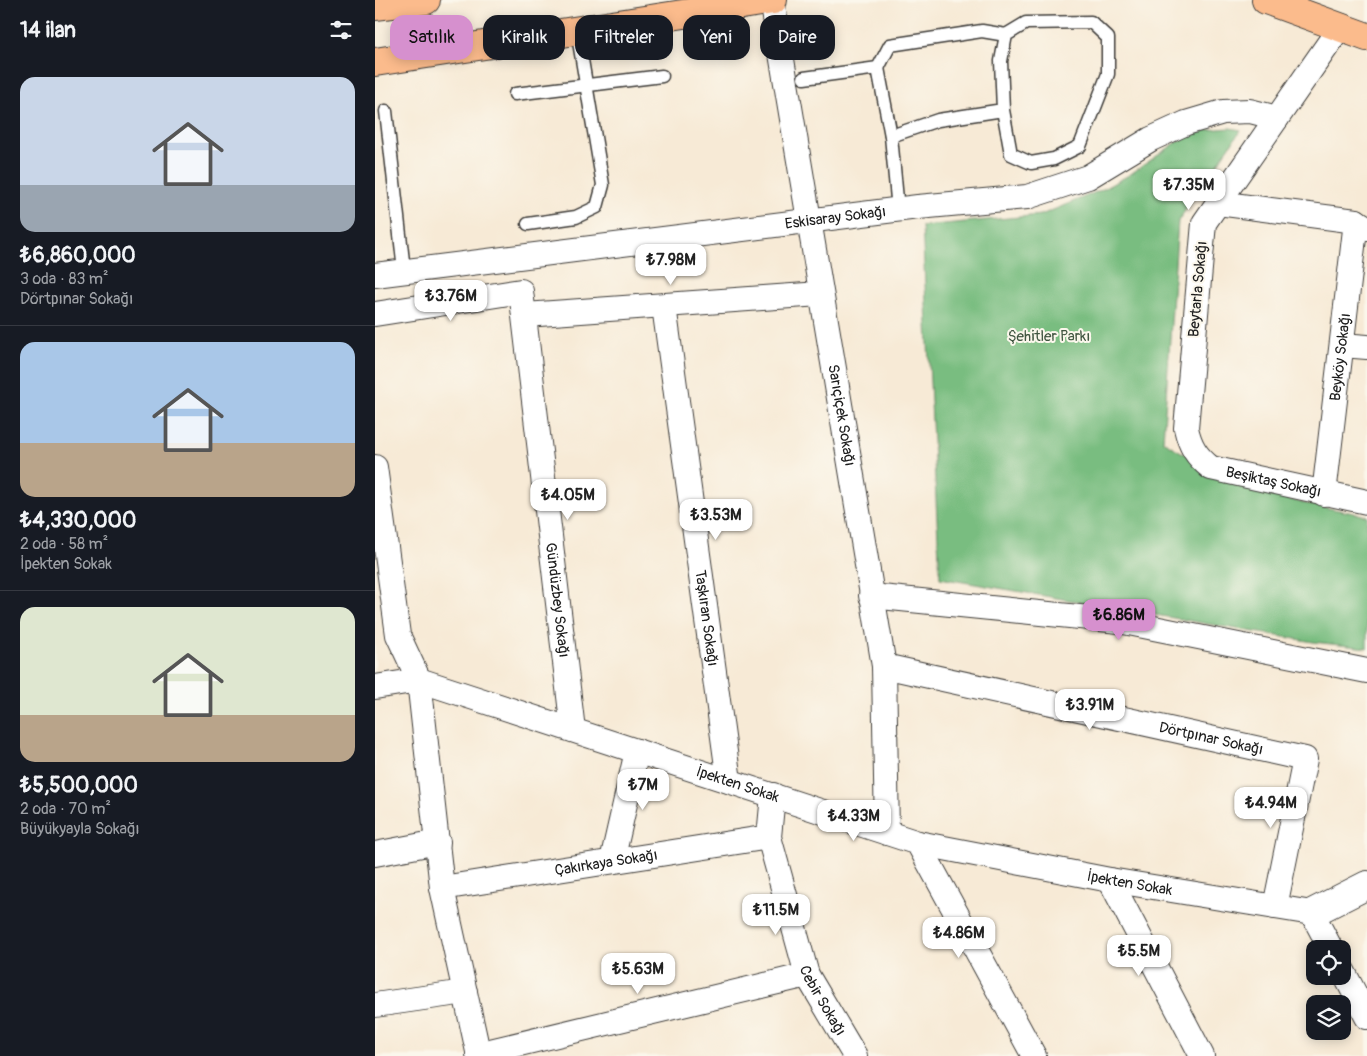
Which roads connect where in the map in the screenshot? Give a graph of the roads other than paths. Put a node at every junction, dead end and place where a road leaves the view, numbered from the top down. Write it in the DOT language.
graph roads {
  1 [pos="426,0"];
  2 [pos="772,0"];
  3 [pos="1266,0"];
  4 [pos="375,6"];
  5 [pos="673,15"];
  6 [pos="1341,26"];
  7 [pos="575,30"];
  8 [pos="1006,36"];
  9 [pos="1367,37"];
  10 [pos="582,60"];
  11 [pos="375,62"];
  12 [pos="878,68"];
  13 [pos="662,76"];
  14 [pos="804,78"];
  15 [pos="587,85"];
  16 [pos="515,94"];
  17 [pos="1003,110"];
  18 [pos="386,111"];
  19 [pos="1277,118"];
  20 [pos="891,136"];
  21 [pos="1218,203"];
  22 [pos="898,210"];
  23 [pos="809,222"];
  24 [pos="528,224"];
  25 [pos="1362,224"];
  26 [pos="404,270"];
  27 [pos="375,274"];
  28 [pos="820,294"];
  29 [pos="664,306"];
  30 [pos="375,314"];
  31 [pos="525,315"];
  32 [pos="1342,345"];
  33 [pos="1367,347"];
  34 [pos="1189,444"];
  35 [pos="375,467"];
  36 [pos="1325,494"];
  37 [pos="1367,502"];
  38 [pos="871,596"];
  39 [pos="884,666"];
  40 [pos="1367,670"];
  41 [pos="419,680"];
  42 [pos="375,687"];
  43 [pos="573,730"];
  44 [pos="637,752"];
  45 [pos="729,781"];
  46 [pos="773,795"];
  47 [pos="887,833"];
  48 [pos="769,836"];
  49 [pos="437,842"];
  50 [pos="918,843"];
  51 [pos="375,854"];
  52 [pos="612,861"];
  53 [pos="1110,880"];
  54 [pos="1367,886"];
  55 [pos="443,888"];
  56 [pos="1275,907"];
  57 [pos="1312,913"];
  58 [pos="1326,940"];
  59 [pos="807,975"];
  60 [pos="1350,985"];
  61 [pos="465,992"];
  62 [pos="375,1005"];
  63 [pos="1367,1017"];
  64 [pos="478,1055"];
  65 [pos="855,1056"];
  66 [pos="1034,1056"];
  67 [pos="1203,1056"];
  1 -- 4 [label="main road"];
  2 -- 5 [label="main road"];
  2 -- 23 [label="street, Sarıçiçek Sokağı"];
  3 -- 6 [label="main road"];
  6 -- 9 [label="main road"];
  6 -- 19 [label="street, Beytarla Sokağı"];
  7 -- 11 [label="main road"];
  8 -- 12 [label="lane"];
  8 -- 17 [label="lane"];
  8 -- 17 [label="lane"];
  10 -- 15 [label="lane"];
  12 -- 14 [label="lane"];
  12 -- 20 [label="lane"];
  13 -- 15 [label="lane"];
  15 -- 16 [label="lane"];
  15 -- 24 [label="lane"];
  17 -- 20 [label="lane"];
  18 -- 26 [label="lane"];
  19 -- 21 [label="street, Beytarla Sokağı"];
  19 -- 22 [label="street, Eskisaray Sokağı"];
  20 -- 22 [label="lane"];
  21 -- 25 [label="street"];
  21 -- 34 [label="street, Beytarla Sokağı"];
  22 -- 23 [label="street, Eskisaray Sokağı"];
  23 -- 26 [label="street, Eskisaray Sokağı"];
  23 -- 28 [label="street, Sarıçiçek Sokağı"];
  25 -- 32 [label="street, Beyköy Sokağı"];
  26 -- 27 [label="street, Eskisaray Sokağı"];
  28 -- 29 [label="street"];
  28 -- 38 [label="street, Sarıçiçek Sokağı"];
  29 -- 31 [label="street"];
  29 -- 45 [label="street, Taşkıran Sokağı"];
  30 -- 31 [label="street, Gündüzbey Sokağı"];
  31 -- 43 [label="street, Gündüzbey Sokağı"];
  32 -- 33 [label="street"];
  32 -- 36 [label="street, Beyköy Sokağı"];
  34 -- 36 [label="street, Beşiktaş Sokağı"];
  35 -- 41 [label="street"];
  36 -- 37 [label="street, Beşiktaş Sokağı"];
  38 -- 39 [label="street, Sarıçiçek Sokağı"];
  38 -- 40 [label="street"];
  39 -- 47 [label="street, Sarıçiçek Sokağı"];
  39 -- 56 [label="street, Dörtpınar Sokağı"];
  41 -- 42 [label="street, İpekten Sokak"];
  41 -- 43 [label="street, İpekten Sokak"];
  41 -- 49 [label="street"];
  43 -- 44 [label="street, İpekten Sokak"];
  44 -- 45 [label="street, İpekten Sokak"];
  44 -- 52 [label="street"];
  45 -- 46 [label="street, İpekten Sokak"];
  46 -- 47 [label="street, İpekten Sokak"];
  46 -- 48 [label="street, Cebir Sokağı"];
  47 -- 50 [label="street, İpekten Sokak"];
  48 -- 52 [label="street, Çakırkaya Sokağı"];
  48 -- 59 [label="street, Cebir Sokağı"];
  49 -- 51 [label="street"];
  49 -- 55 [label="street"];
  50 -- 53 [label="street, İpekten Sokak"];
  50 -- 66 [label="street"];
  52 -- 55 [label="street, Çakırkaya Sokağı"];
  53 -- 56 [label="street, İpekten Sokak"];
  53 -- 67 [label="street"];
  54 -- 57 [label="street"];
  55 -- 61 [label="street"];
  56 -- 57 [label="street, İpekten Sokak"];
  57 -- 58 [label="street"];
  59 -- 64 [label="street"];
  59 -- 65 [label="street, Cebir Sokağı"];
  60 -- 63 [label="street"];
  61 -- 62 [label="street"];
  61 -- 64 [label="street"];
}
